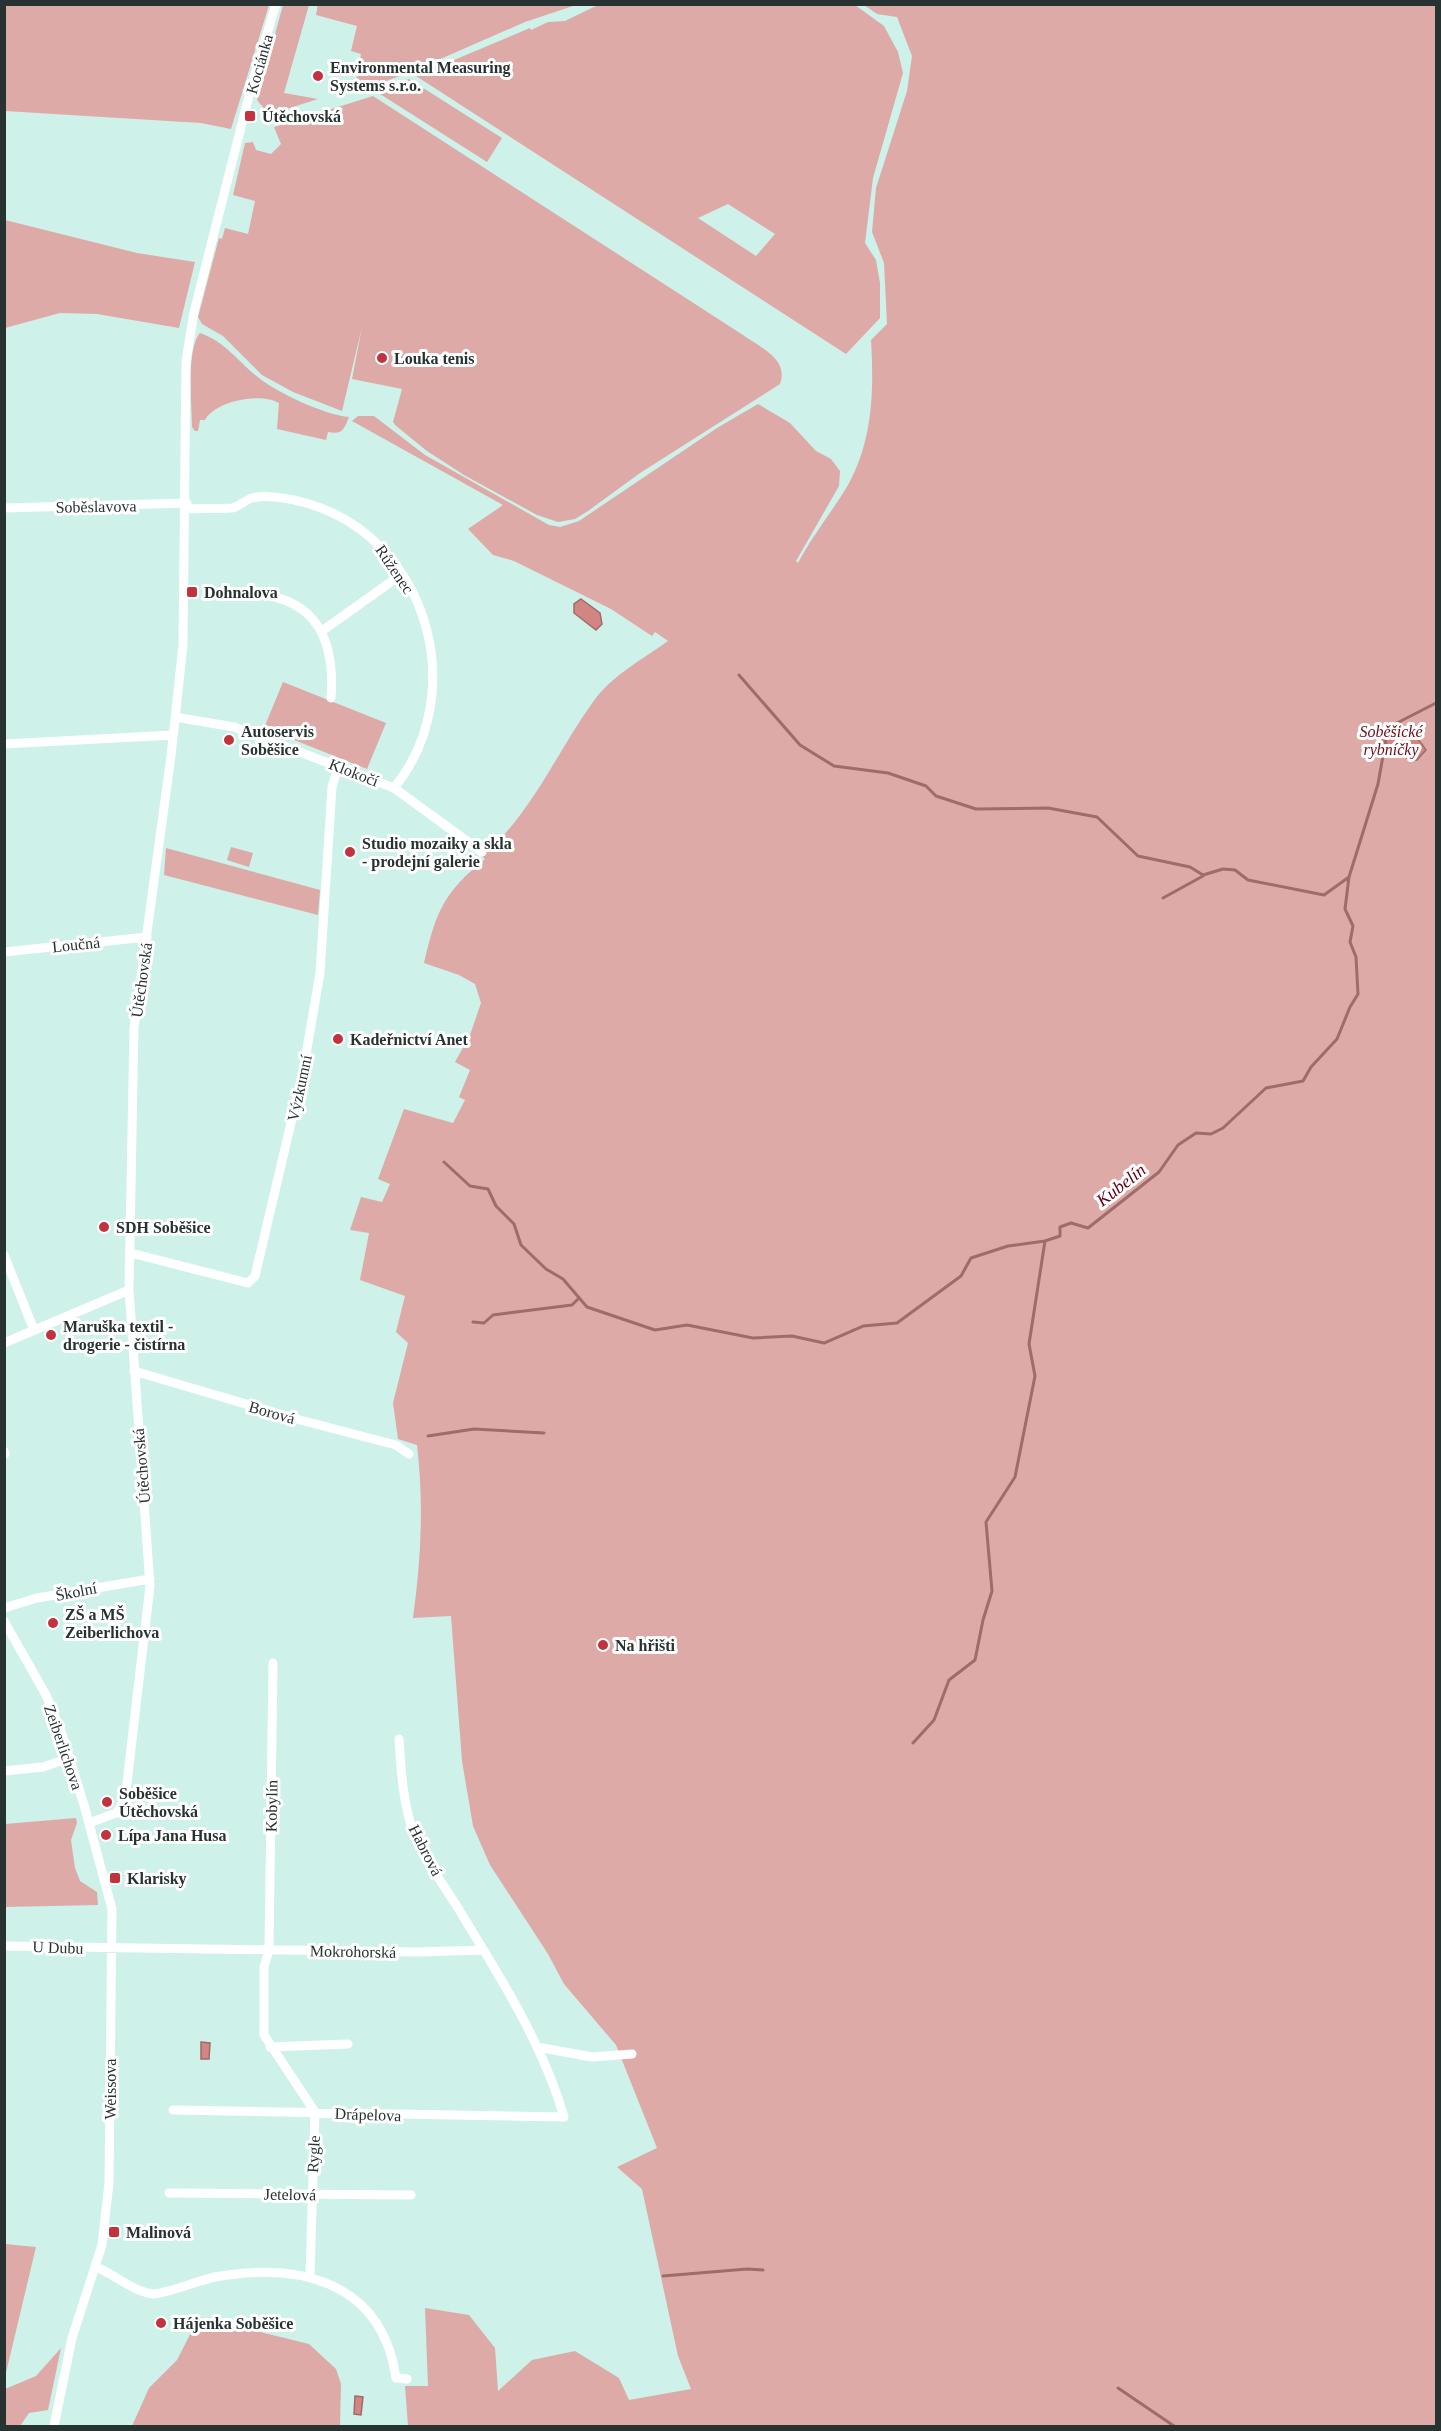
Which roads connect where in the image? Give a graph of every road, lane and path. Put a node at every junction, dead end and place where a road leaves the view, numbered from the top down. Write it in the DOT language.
graph roads {
  1 [pos="276,4"];
  2 [pos="242,123"];
  3 [pos="186,506"];
  4 [pos="4,508"];
  5 [pos="402,574"];
  6 [pos="257,594"];
  7 [pos="322,631"];
  8 [pos="331,698"];
  9 [pos="175,717"];
  10 [pos="173,735"];
  11 [pos="4,744"];
  12 [pos="338,767"];
  13 [pos="394,788"];
  14 [pos="482,852"];
  15 [pos="147,937"];
  16 [pos="4,952"];
  17 [pos="131,1253"];
  18 [pos="4,1255"];
  19 [pos="129,1290"];
  20 [pos="34,1330"];
  21 [pos="4,1343"];
  22 [pos="134,1371"];
  23 [pos="409,1454"];
  24 [pos="150,1579"];
  25 [pos="4,1608"];
  26 [pos="4,1621"];
  27 [pos="273,1663"];
  28 [pos="399,1739"];
  29 [pos="70,1758"];
  30 [pos="4,1771"];
  31 [pos="89,1823"];
  32 [pos="105,1881"];
  33 [pos="4,1946"];
  34 [pos="111,1948"];
  35 [pos="269,1950"];
  36 [pos="483,1950"];
  37 [pos="348,2044"];
  38 [pos="270,2047"];
  39 [pos="537,2047"];
  40 [pos="632,2054"];
  41 [pos="173,2110"];
  42 [pos="315,2112"];
  43 [pos="169,2193"];
  44 [pos="311,2194"];
  45 [pos="411,2195"];
  46 [pos="96,2266"];
  47 [pos="310,2276"];
  48 [pos="396,2378"];
  49 [pos="407,2379"];
  50 [pos="395,2390"];
  51 [pos="54,2427"];
  1 -- 2 [label="street, Kociánka"];
  2 -- 3 [label="street, Útěchovská"];
  3 -- 4 [label="street, Soběslavova"];
  3 -- 5 [label="street, Růženec"];
  3 -- 9 [label="street, Útěchovská"];
  5 -- 7 [label="street"];
  5 -- 13 [label="street, Růženec"];
  6 -- 7 [label="street"];
  7 -- 8 [label="street"];
  9 -- 10 [label="street, Útěchovská"];
  9 -- 12 [label="street, Klokočí"];
  10 -- 11 [label="street"];
  10 -- 15 [label="street, Útěchovská"];
  12 -- 13 [label="street, Klokočí"];
  12 -- 17 [label="street, Výzkumní"];
  13 -- 14 [label="street, Klokočí"];
  15 -- 16 [label="street, Loučná"];
  15 -- 17 [label="street, Útěchovská"];
  17 -- 19 [label="street, Útěchovská"];
  18 -- 20 [label="street"];
  19 -- 20 [label="street"];
  19 -- 22 [label="street, Útěchovská"];
  20 -- 21 [label="street"];
  22 -- 23 [label="street, Borová"];
  22 -- 24 [label="street, Útěchovská"];
  24 -- 25 [label="street, Školní"];
  24 -- 31 [label="street, Útěchovská"];
  26 -- 29 [label="street, Zeiberlichova"];
  27 -- 35 [label="street, Kobylín"];
  28 -- 36 [label="street, Habrová"];
  29 -- 30 [label="street"];
  29 -- 31 [label="street, Zeiberlichova"];
  31 -- 32 [label="street, Zeiberlichova"];
  32 -- 34 [label="street, Weissova"];
  33 -- 34 [label="street, U Dubu"];
  34 -- 35 [label="street, Mokrohorská"];
  34 -- 46 [label="street, Weissova"];
  35 -- 36 [label="street, Mokrohorská"];
  35 -- 38 [label="street, Rygle"];
  36 -- 39 [label="street"];
  37 -- 38 [label="street"];
  38 -- 42 [label="street, Rygle"];
  39 -- 40 [label="street"];
  39 -- 42 [label="street, Drápelova"];
  41 -- 42 [label="street, Drápelova"];
  42 -- 44 [label="street, Rygle"];
  43 -- 44 [label="street, Jetelová"];
  44 -- 45 [label="street, Jetelová"];
  44 -- 47 [label="street, Rygle"];
  46 -- 47 [label="street"];
  46 -- 51 [label="street, Weissova"];
  47 -- 48 [label="street"];
  48 -- 49 [label="street"];
  48 -- 50 [label="street"];
}
